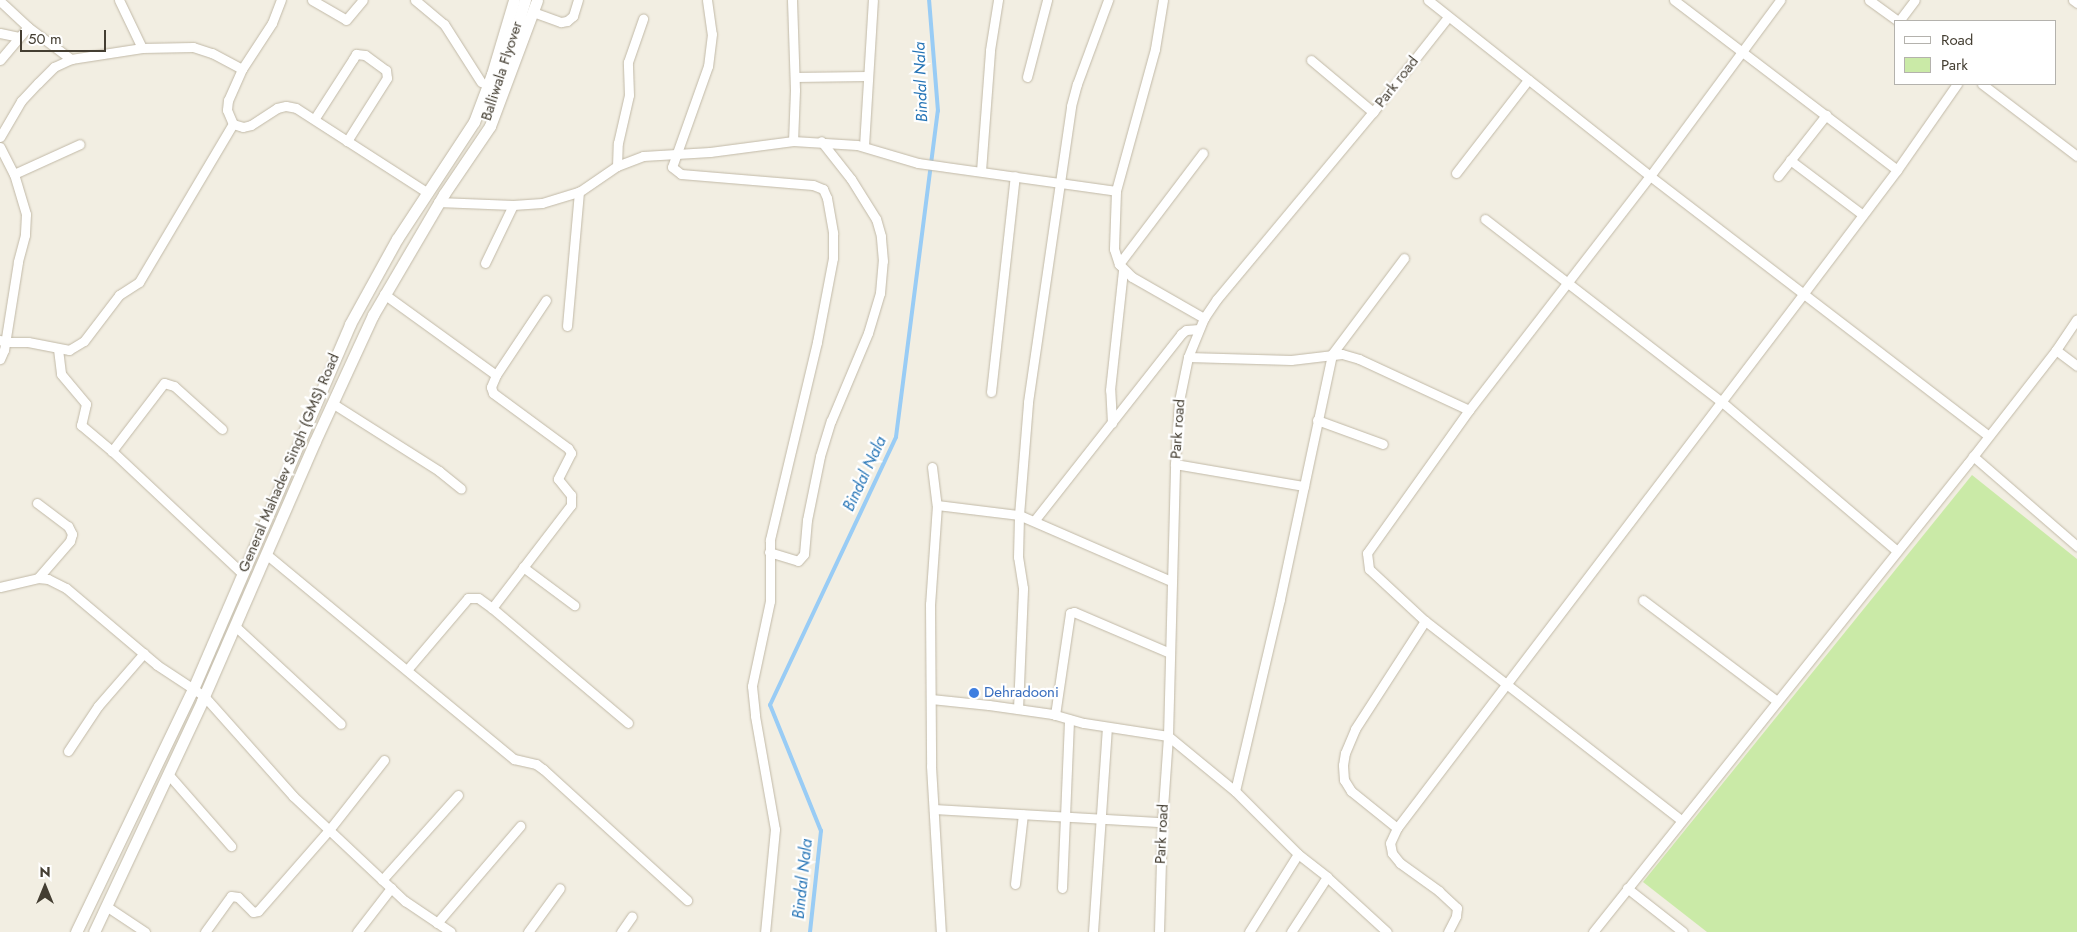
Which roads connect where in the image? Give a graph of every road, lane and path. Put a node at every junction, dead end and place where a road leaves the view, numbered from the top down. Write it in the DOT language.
graph roads {
  1 [pos="119,0"];
  2 [pos="281,0"];
  3 [pos="312,0"];
  4 [pos="363,0"];
  5 [pos="415,0"];
  6 [pos="509,0"];
  7 [pos="514,0"];
  8 [pos="525,0"];
  9 [pos="537,0"];
  10 [pos="578,0"];
  11 [pos="707,0"];
  12 [pos="792,0"];
  13 [pos="873,0"];
  14 [pos="998,0"];
  15 [pos="1048,0"];
  16 [pos="1108,0"];
  17 [pos="1163,0"];
  18 [pos="1428,0"];
  19 [pos="1674,0"];
  20 [pos="1780,0"];
  21 [pos="1869,0"];
  22 [pos="1915,0"];
  23 [pos="2074,0"];
  24 [pos="0,1"];
  25 [pos="2077,2"];
  26 [pos="1441,4"];
  27 [pos="533,12"];
  28 [pos="1448,17"];
  29 [pos="643,19"];
  30 [pos="1897,20"];
  31 [pos="1899,20"];
  32 [pos="28,27"];
  33 [pos="0,33"];
  34 [pos="19,37"];
  35 [pos="142,48"];
  36 [pos="1743,52"];
  37 [pos="0,60"];
  38 [pos="71,60"];
  39 [pos="1311,60"];
  40 [pos="242,69"];
  41 [pos="868,76"];
  42 [pos="795,77"];
  43 [pos="1027,77"];
  44 [pos="1528,80"];
  45 [pos="481,82"];
  46 [pos="1957,85"];
  47 [pos="1983,85"];
  48 [pos="1373,112"];
  49 [pos="1826,115"];
  50 [pos="315,118"];
  51 [pos="233,124"];
  52 [pos="479,124"];
  53 [pos="466,135"];
  54 [pos="0,137"];
  55 [pos="347,141"];
  56 [pos="478,141"];
  57 [pos="792,141"];
  58 [pos="821,141"];
  59 [pos="80,144"];
  60 [pos="864,146"];
  61 [pos="0,147"];
  62 [pos="1203,153"];
  63 [pos="676,155"];
  64 [pos="2077,156"];
  65 [pos="1790,160"];
  66 [pos="617,166"];
  67 [pos="1897,170"];
  68 [pos="981,171"];
  69 [pos="1456,173"];
  70 [pos="14,174"];
  71 [pos="1014,176"];
  72 [pos="1650,176"];
  73 [pos="1778,176"];
  74 [pos="1059,181"];
  75 [pos="1116,191"];
  76 [pos="578,192"];
  77 [pos="428,193"];
  78 [pos="438,202"];
  79 [pos="513,205"];
  80 [pos="1863,215"];
  81 [pos="1486,219"];
  82 [pos="1404,258"];
  83 [pos="485,263"];
  84 [pos="1121,267"];
  85 [pos="1568,282"];
  86 [pos="1804,293"];
  87 [pos="384,294"];
  88 [pos="546,300"];
  89 [pos="1204,318"];
  90 [pos="2077,319"];
  91 [pos="567,326"];
  92 [pos="1199,329"];
  93 [pos="2,341"];
  94 [pos="58,349"];
  95 [pos="2056,350"];
  96 [pos="1332,354"];
  97 [pos="1188,357"];
  98 [pos="0,359"];
  99 [pos="2077,366"];
  100 [pos="496,375"];
  101 [pos="991,392"];
  102 [pos="1722,402"];
  103 [pos="332,403"];
  104 [pos="1469,410"];
  105 [pos="1317,420"];
  106 [pos="1112,423"];
  107 [pos="222,429"];
  108 [pos="1988,434"];
  109 [pos="1383,444"];
  110 [pos="112,451"];
  111 [pos="1972,456"];
  112 [pos="1175,464"];
  113 [pos="932,467"];
  114 [pos="1304,486"];
  115 [pos="461,489"];
  116 [pos="37,503"];
  117 [pos="937,505"];
  118 [pos="1019,515"];
  119 [pos="1034,522"];
  120 [pos="2077,546"];
  121 [pos="1897,551"];
  122 [pos="769,552"];
  123 [pos="266,554"];
  124 [pos="523,567"];
  125 [pos="242,573"];
  126 [pos="38,578"];
  127 [pos="1171,581"];
  128 [pos="0,587"];
  129 [pos="1643,600"];
  130 [pos="574,605"];
  131 [pos="492,608"];
  132 [pos="1425,621"];
  133 [pos="235,626"];
  134 [pos="144,653"];
  135 [pos="1170,653"];
  136 [pos="407,670"];
  137 [pos="1507,685"];
  138 [pos="193,688"];
  139 [pos="204,696"];
  140 [pos="931,699"];
  141 [pos="1777,700"];
  142 [pos="1018,709"];
  143 [pos="1055,716"];
  144 [pos="1069,719"];
  145 [pos="341,724"];
  146 [pos="628,724"];
  147 [pos="1107,726"];
  148 [pos="1168,736"];
  149 [pos="68,751"];
  150 [pos="384,760"];
  151 [pos="168,774"];
  152 [pos="1235,791"];
  153 [pos="458,795"];
  154 [pos="934,809"];
  155 [pos="1023,814"];
  156 [pos="1065,816"];
  157 [pos="1101,819"];
  158 [pos="1681,820"];
  159 [pos="1162,822"];
  160 [pos="520,826"];
  161 [pos="1398,828"];
  162 [pos="328,830"];
  163 [pos="231,846"];
  164 [pos="1298,854"];
  165 [pos="1327,877"];
  166 [pos="382,880"];
  167 [pos="1015,884"];
  168 [pos="391,888"];
  169 [pos="560,888"];
  170 [pos="1062,888"];
  171 [pos="1627,888"];
  172 [pos="687,900"];
  173 [pos="106,906"];
  174 [pos="632,916"];
  175 [pos="438,923"];
  176 [pos="1253,930"];
  177 [pos="76,932"];
  178 [pos="94,932"];
  179 [pos="146,932"];
  180 [pos="205,932"];
  181 [pos="357,932"];
  182 [pos="451,932"];
  183 [pos="528,932"];
  184 [pos="621,932"];
  185 [pos="765,932"];
  186 [pos="941,932"];
  187 [pos="1093,932"];
  188 [pos="1159,932"];
  189 [pos="1290,932"];
  190 [pos="1387,932"];
  191 [pos="1448,932"];
  192 [pos="1593,932"];
  193 [pos="1683,932"];
  1 -- 35 [label="street"];
  2 -- 40 [label="street"];
  3 -- 4 [label="street"];
  5 -- 45 [label="street"];
  6 -- 45 [label="street, General Mahadev Singh (GMS) Road"];
  7 -- 52 [label="street, Balliwala Flyover"];
  8 -- 52 [label="street, Balliwala Flyover"];
  9 -- 27 [label="street"];
  10 -- 27 [label="street"];
  11 -- 63 [label="street"];
  12 -- 42 [label="street"];
  13 -- 41 [label="street"];
  14 -- 68 [label="street"];
  15 -- 43 [label="street"];
  16 -- 74 [label="street"];
  17 -- 75 [label="street"];
  18 -- 26 [label="street"];
  19 -- 36 [label="street"];
  20 -- 36 [label="street"];
  21 -- 30 [label="street"];
  22 -- 31 [label="street"];
  23 -- 25 [label="street"];
  24 -- 32 [label="street"];
  26 -- 28 [label="street"];
  27 -- 56 [label="street"];
  28 -- 44 [label="street"];
  28 -- 48 [label="street, Park road"];
  29 -- 66 [label="street"];
  32 -- 34 [label="street"];
  32 -- 38 [label="street"];
  33 -- 34 [label="street"];
  34 -- 37 [label="street"];
  35 -- 38 [label="street"];
  35 -- 40 [label="street"];
  36 -- 49 [label="street"];
  36 -- 72 [label="street"];
  38 -- 54 [label="street"];
  39 -- 48 [label="street"];
  40 -- 51 [label="street"];
  41 -- 42 [label="street"];
  41 -- 60 [label="street"];
  42 -- 57 [label="street"];
  44 -- 69 [label="street"];
  44 -- 72 [label="street"];
  45 -- 53 [label="street, General Mahadev Singh (GMS) Road"];
  46 -- 67 [label="street"];
  47 -- 64 [label="street"];
  48 -- 89 [label="street, Park road"];
  49 -- 65 [label="street"];
  49 -- 67 [label="street"];
  50 -- 51 [label="street"];
  50 -- 55 [label="street"];
  50 -- 55 [label="street"];
  51 -- 94 [label="street"];
  52 -- 53 [label="street, Balliwala Flyover"];
  52 -- 56 [label="street, Balliwala Flyover"];
  53 -- 77 [label="street, General Mahadev Singh (GMS) Road"];
  55 -- 77 [label="street"];
  56 -- 78 [label="street"];
  57 -- 58 [label="street"];
  57 -- 63 [label="street"];
  58 -- 60 [label="street"];
  58 -- 122 [label="street"];
  59 -- 70 [label="street"];
  60 -- 68 [label="street"];
  61 -- 70 [label="street"];
  62 -- 84 [label="street"];
  63 -- 66 [label="street"];
  63 -- 122 [label="street"];
  65 -- 73 [label="street"];
  65 -- 80 [label="street"];
  66 -- 76 [label="street"];
  67 -- 80 [label="street"];
  68 -- 71 [label="street"];
  70 -- 93 [label="street"];
  71 -- 74 [label="street"];
  71 -- 101 [label="street"];
  72 -- 85 [label="street"];
  72 -- 86 [label="street"];
  74 -- 75 [label="street"];
  74 -- 118 [label="street"];
  75 -- 84 [label="street"];
  76 -- 79 [label="street"];
  76 -- 91 [label="street"];
  77 -- 125 [label="street, General Mahadev Singh (GMS) Road"];
  78 -- 79 [label="street"];
  78 -- 87 [label="street"];
  79 -- 83 [label="street"];
  80 -- 86 [label="street"];
  81 -- 85 [label="street"];
  82 -- 96 [label="street"];
  84 -- 89 [label="street"];
  84 -- 106 [label="street"];
  85 -- 102 [label="street"];
  85 -- 104 [label="street"];
  86 -- 102 [label="street"];
  86 -- 108 [label="street"];
  87 -- 100 [label="street"];
  87 -- 103 [label="street"];
  88 -- 100 [label="street"];
  89 -- 92 [label="street, Park road"];
  90 -- 95 [label="street"];
  92 -- 97 [label="street, Park road"];
  92 -- 106 [label="street"];
  93 -- 94 [label="street"];
  93 -- 98 [label="street"];
  94 -- 110 [label="street"];
  95 -- 99 [label="street"];
  95 -- 108 [label="street"];
  96 -- 97 [label="street"];
  96 -- 104 [label="street"];
  96 -- 105 [label="street"];
  97 -- 112 [label="street, Park road"];
  100 -- 124 [label="street"];
  102 -- 121 [label="street"];
  102 -- 137 [label="street"];
  103 -- 115 [label="street"];
  103 -- 123 [label="street"];
  104 -- 132 [label="street"];
  105 -- 109 [label="street"];
  105 -- 114 [label="street"];
  106 -- 119 [label="street"];
  107 -- 110 [label="street"];
  108 -- 111 [label="street"];
  110 -- 125 [label="street"];
  111 -- 120 [label="street"];
  111 -- 121 [label="street"];
  112 -- 114 [label="street"];
  112 -- 127 [label="street, Park road"];
  113 -- 117 [label="street"];
  114 -- 152 [label="street"];
  116 -- 126 [label="street"];
  117 -- 118 [label="street"];
  117 -- 140 [label="street"];
  118 -- 119 [label="street"];
  118 -- 142 [label="street"];
  119 -- 127 [label="street"];
  121 -- 141 [label="street"];
  122 -- 185 [label="street"];
  123 -- 133 [label="street"];
  123 -- 136 [label="street"];
  124 -- 130 [label="street"];
  124 -- 131 [label="street"];
  125 -- 138 [label="street, General Mahadev Singh (GMS) Road"];
  126 -- 128 [label="street"];
  126 -- 134 [label="street"];
  127 -- 135 [label="street, Park road"];
  129 -- 141 [label="street"];
  131 -- 136 [label="street"];
  131 -- 146 [label="street"];
  132 -- 137 [label="street"];
  132 -- 161 [label="street"];
  133 -- 139 [label="street"];
  133 -- 145 [label="street"];
  134 -- 138 [label="street"];
  134 -- 149 [label="street"];
  135 -- 143 [label="street"];
  135 -- 148 [label="street, Park road"];
  136 -- 172 [label="street"];
  137 -- 158 [label="street"];
  137 -- 161 [label="street"];
  138 -- 139 [label="street"];
  138 -- 177 [label="street, General Mahadev Singh (GMS) Road"];
  139 -- 151 [label="street"];
  139 -- 162 [label="street"];
  140 -- 142 [label="street"];
  140 -- 154 [label="street"];
  141 -- 158 [label="street"];
  142 -- 143 [label="street"];
  143 -- 144 [label="street"];
  144 -- 147 [label="street"];
  144 -- 156 [label="street"];
  147 -- 148 [label="street"];
  147 -- 157 [label="street"];
  148 -- 152 [label="street"];
  148 -- 159 [label="street, Park road"];
  150 -- 162 [label="street"];
  151 -- 163 [label="street"];
  151 -- 173 [label="street"];
  152 -- 164 [label="street"];
  153 -- 166 [label="street"];
  154 -- 155 [label="street"];
  154 -- 186 [label="street"];
  155 -- 156 [label="street"];
  155 -- 167 [label="street"];
  156 -- 157 [label="street"];
  156 -- 170 [label="street"];
  157 -- 159 [label="street"];
  157 -- 187 [label="street"];
  158 -- 171 [label="street"];
  159 -- 188 [label="street, Park road"];
  160 -- 175 [label="street"];
  161 -- 191 [label="street"];
  162 -- 166 [label="street"];
  162 -- 180 [label="street"];
  164 -- 165 [label="street"];
  164 -- 176 [label="street"];
  165 -- 189 [label="street"];
  165 -- 190 [label="street"];
  166 -- 168 [label="street"];
  168 -- 175 [label="street"];
  168 -- 181 [label="street"];
  169 -- 183 [label="street"];
  171 -- 192 [label="street"];
  171 -- 193 [label="street"];
  173 -- 178 [label="street"];
  173 -- 179 [label="street"];
  174 -- 184 [label="street"];
  175 -- 182 [label="street"];
}
